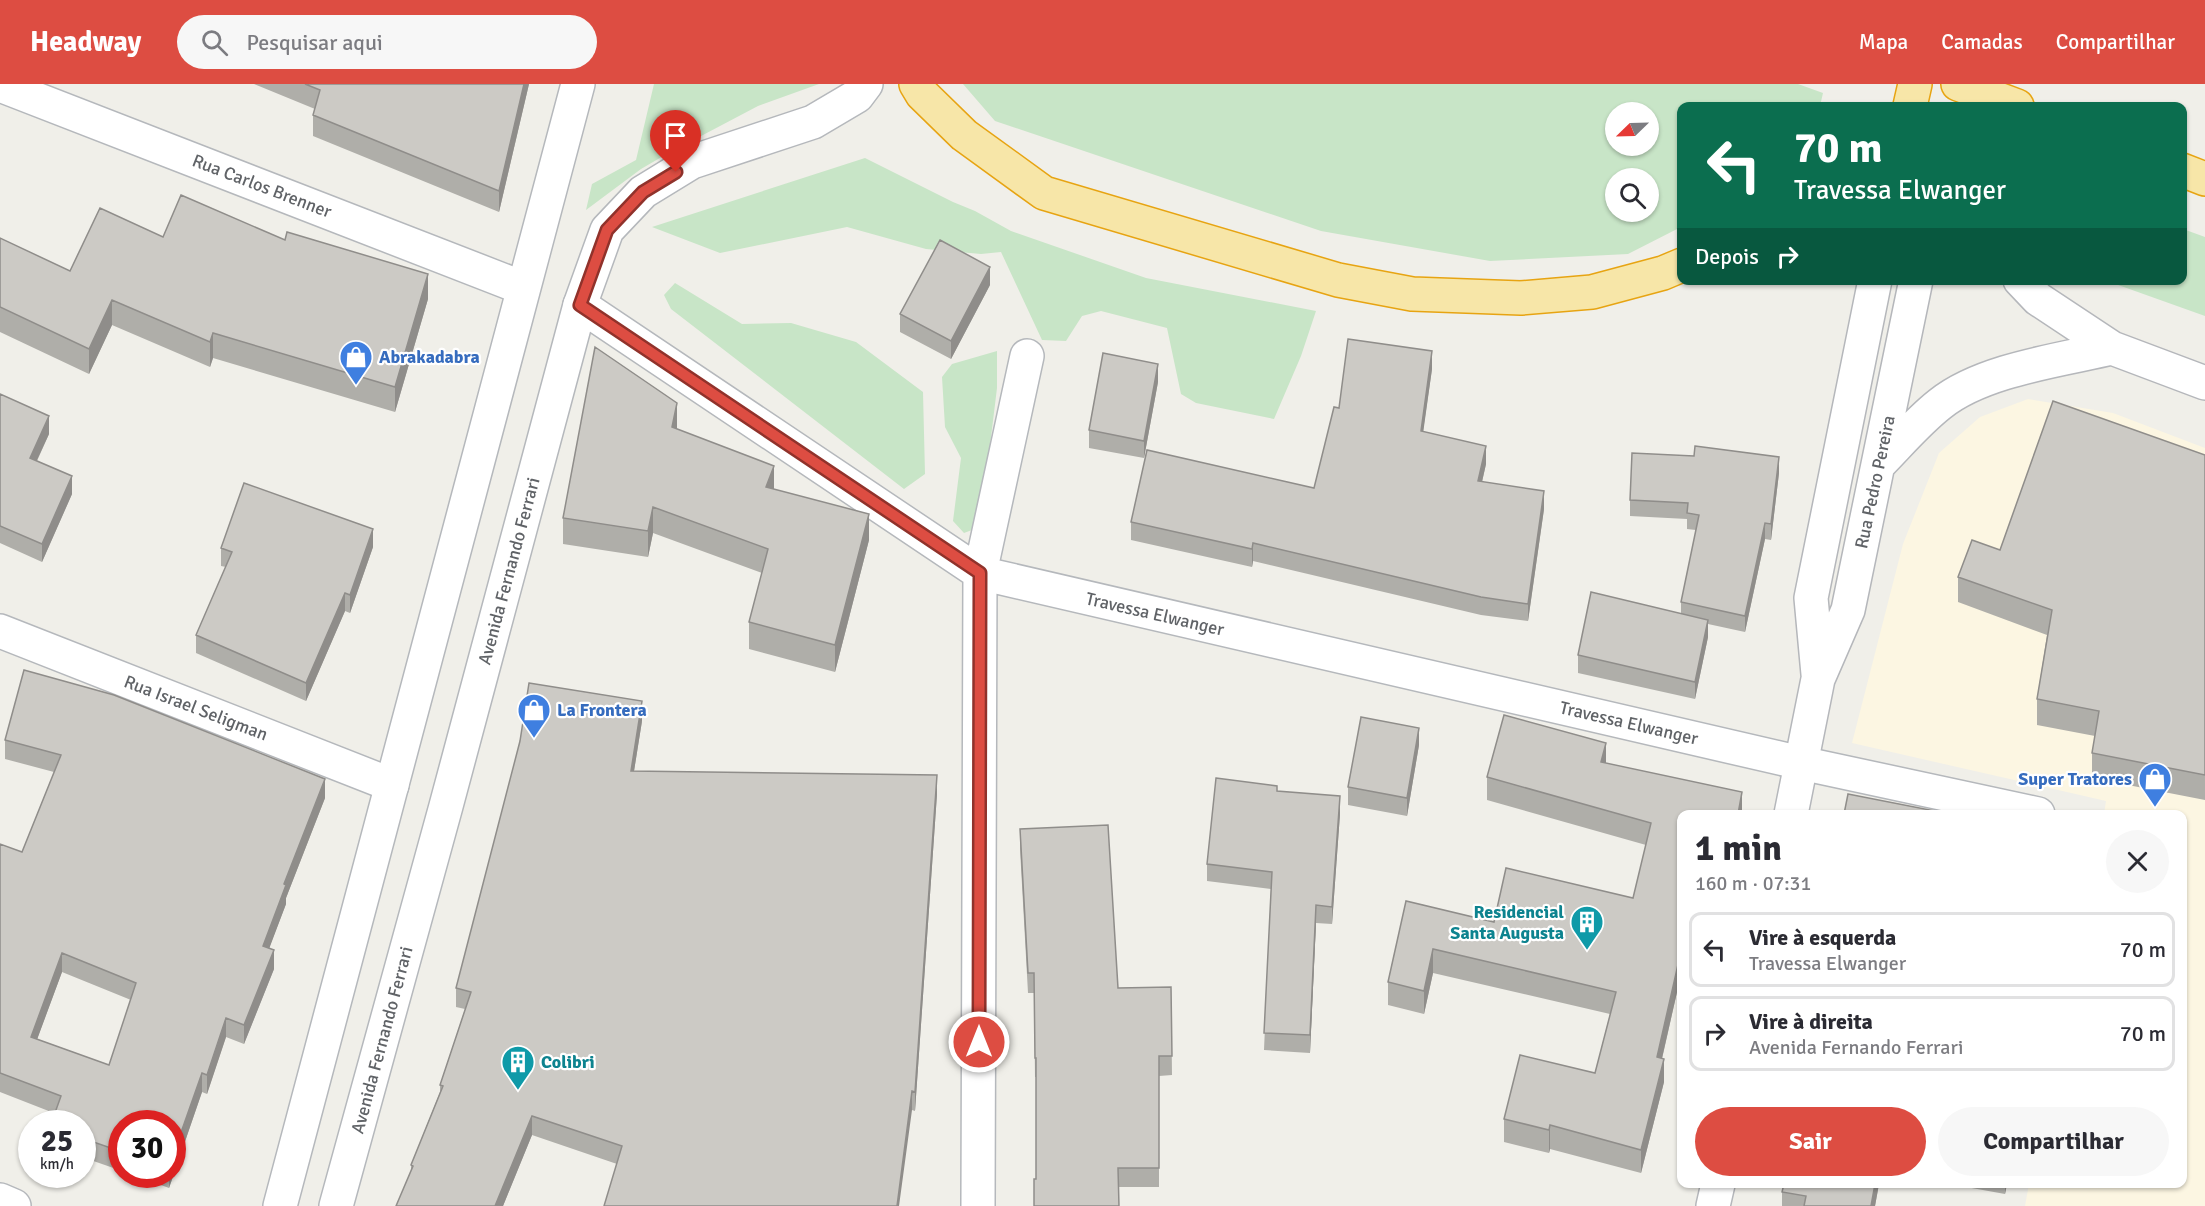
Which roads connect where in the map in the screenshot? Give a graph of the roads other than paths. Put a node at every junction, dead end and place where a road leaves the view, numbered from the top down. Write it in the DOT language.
graph roads {
  1 [pos="578,84"];
  2 [pos="866,84"];
  3 [pos="916,84"];
  4 [pos="1915,84"];
  5 [pos="1958,84"];
  6 [pos="0,85"];
  7 [pos="53,94"];
  8 [pos="1911,102"];
  9 [pos="1954,102"];
  10 [pos="2006,102"];
  11 [pos="2187,172"];
  12 [pos="2205,179"];
  13 [pos="1677,267"];
  14 [pos="1874,285"];
  15 [pos="1915,285"];
  16 [pos="2025,285"];
  17 [pos="524,288"];
  18 [pos="580,305"];
  19 [pos="2112,348"];
  20 [pos="1027,356"];
  21 [pos="2205,383"];
  22 [pos="1878,465"];
  23 [pos="980,573"];
  24 [pos="0,632"];
  25 [pos="1818,679"];
  26 [pos="1801,763"];
  27 [pos="392,785"];
  28 [pos="1792,810"];
  29 [pos="2019,810"];
  30 [pos="1717,1188"];
  31 [pos="0,1200"];
  32 [pos="14,1206"];
  33 [pos="280,1206"];
  34 [pos="336,1206"];
  35 [pos="978,1206"];
  36 [pos="1713,1206"];
  1 -- 17 [label="street"];
  2 -- 18 [label="street, Avenida Fernando Ferrari"];
  3 -- 13 [label="highway"];
  4 -- 8 [label="highway"];
  5 -- 9 [label="highway"];
  5 -- 10 [label="highway"];
  6 -- 7 [label="street, Rua Carlos Brenner"];
  7 -- 17 [label="street, Rua Carlos Brenner"];
  11 -- 12 [label="highway"];
  14 -- 25 [label="street, Rua Pedro Pereira"];
  15 -- 22 [label="street, Rua Pedro Pereira"];
  16 -- 19 [label="street"];
  17 -- 27 [label="street"];
  18 -- 23 [label="street, Travessa Elwanger"];
  18 -- 34 [label="street, Avenida Fernando Ferrari"];
  19 -- 21 [label="street"];
  19 -- 22 [label="street"];
  20 -- 23 [label="street"];
  22 -- 25 [label="street, Rua Pedro Pereira"];
  23 -- 26 [label="street, Travessa Elwanger"];
  23 -- 35 [label="street"];
  24 -- 27 [label="street, Rua Israel Seligman"];
  25 -- 26 [label="street, Rua Pedro Pereira"];
  26 -- 28 [label="street, Rua Pedro Pereira"];
  26 -- 29 [label="street, Travessa Elwanger"];
  27 -- 33 [label="street"];
  30 -- 36 [label="street"];
  31 -- 32 [label="street"];
}
